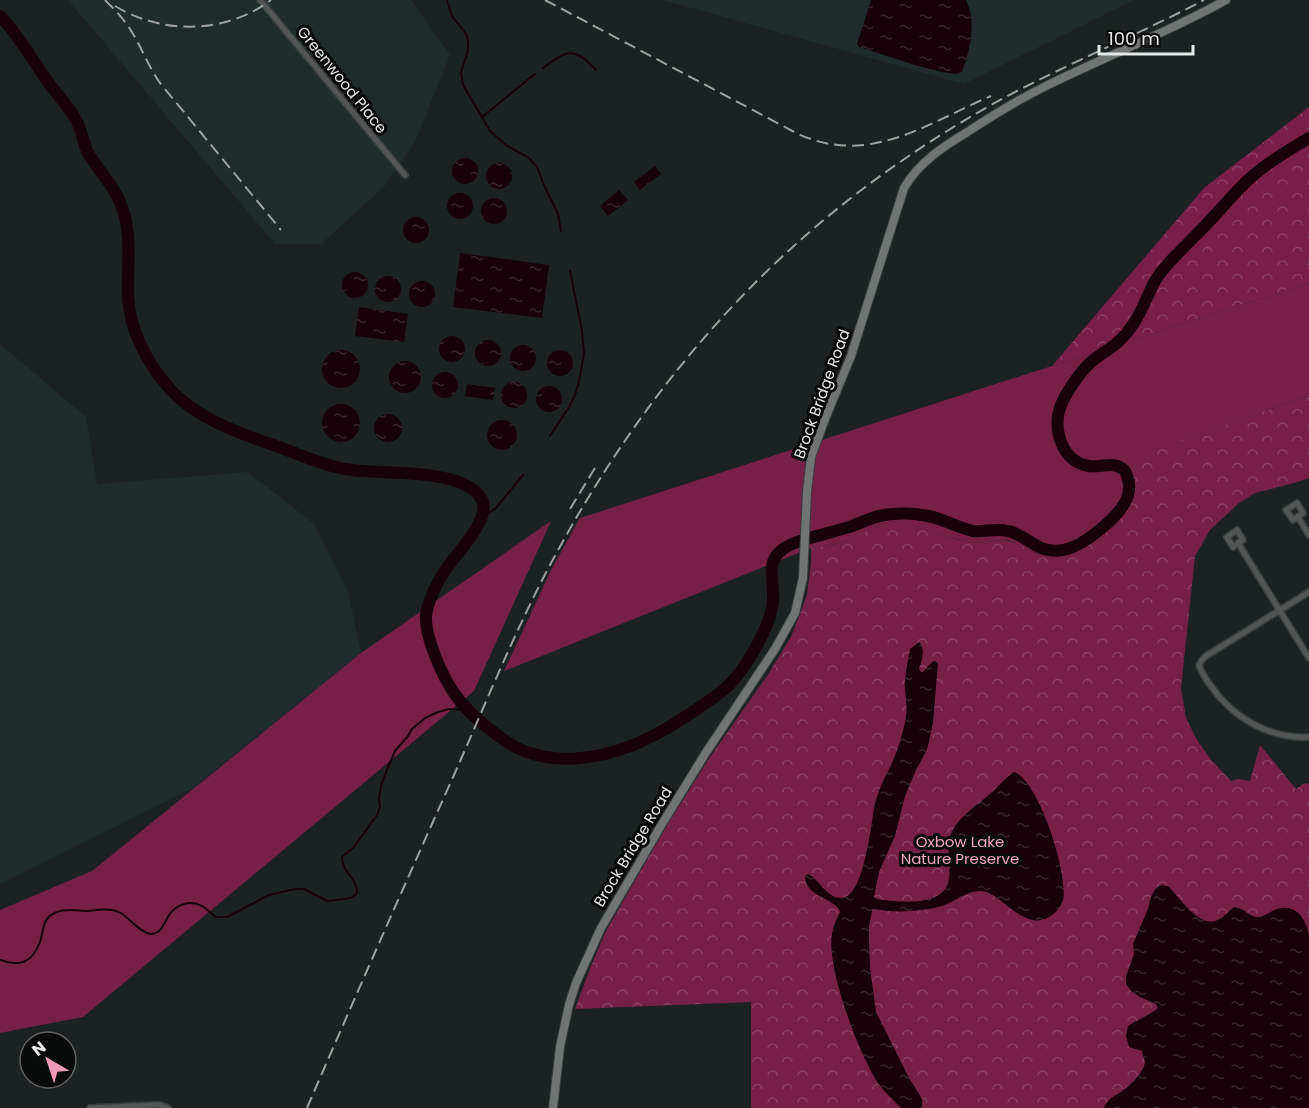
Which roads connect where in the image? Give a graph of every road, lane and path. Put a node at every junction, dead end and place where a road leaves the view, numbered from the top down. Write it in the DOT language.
graph roads {
  1 [pos="260,0"];
  2 [pos="1226,0"];
  3 [pos="405,175"];
  4 [pos="1298,517"];
  5 [pos="1309,535"];
  6 [pos="1238,543"];
  7 [pos="1309,592"];
  8 [pos="1279,611"];
  9 [pos="1309,658"];
  10 [pos="1309,737"];
  11 [pos="90,1108"];
  12 [pos="168,1108"];
  13 [pos="553,1108"];
  1 -- 3 [label="street, Greenwood Place"];
  2 -- 13 [label="street, Brock Bridge Road"];
  4 -- 5 [label="street"];
  6 -- 8 [label="street"];
  7 -- 8 [label="street"];
  8 -- 9 [label="street"];
  8 -- 10 [label="street"];
  11 -- 12 [label="street"];
}
